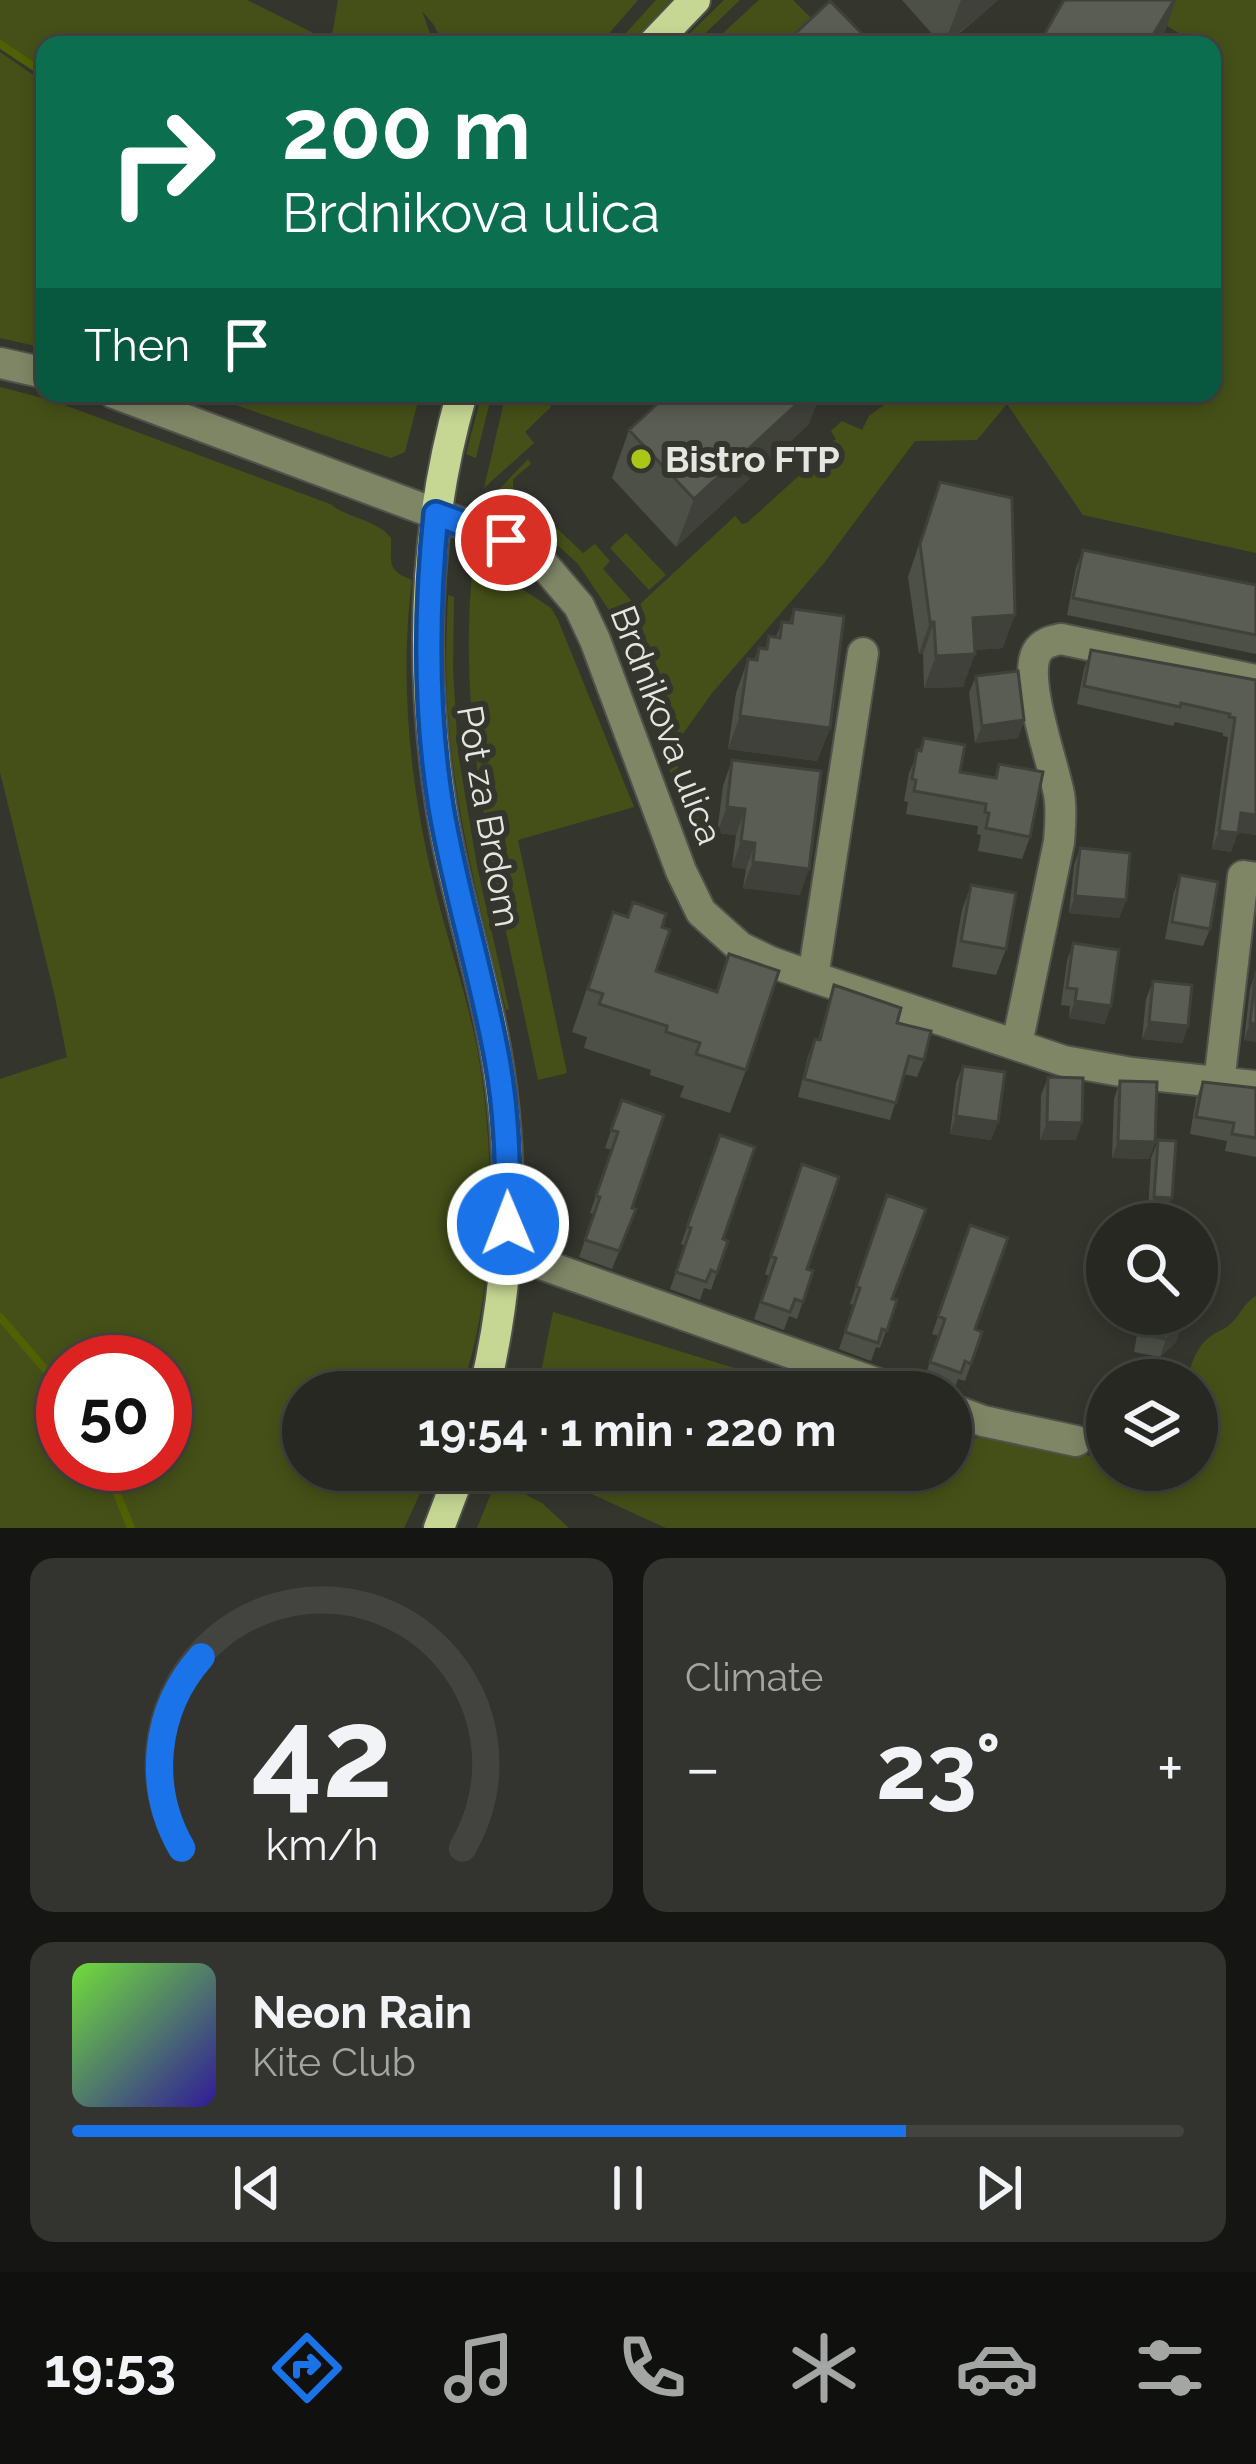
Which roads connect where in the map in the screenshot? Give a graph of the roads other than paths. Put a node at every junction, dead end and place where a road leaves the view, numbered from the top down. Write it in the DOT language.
graph roads {
  1 [pos="695,0"];
  2 [pos="661,36"];
  3 [pos="0,363"];
  4 [pos="36,371"];
  5 [pos="139,402"];
  6 [pos="460,402"];
  7 [pos="436,514"];
  8 [pos="863,653"];
  9 [pos="1256,680"];
  10 [pos="1256,878"];
  11 [pos="813,977"];
  12 [pos="1017,1044"];
  13 [pos="1219,1083"];
  14 [pos="1256,1086"];
  15 [pos="507,1252"];
  16 [pos="489,1371"];
  17 [pos="842,1371"];
  18 [pos="972,1416"];
  19 [pos="1076,1441"];
  20 [pos="453,1491"];
  21 [pos="439,1528"];
  1 -- 2 [label="main road"];
  3 -- 4 [label="street"];
  5 -- 7 [label="street, Brdnikova ulica"];
  6 -- 7 [label="main road, Pot za Brdom"];
  7 -- 11 [label="street, Brdnikova ulica"];
  7 -- 15 [label="main road, Pot za Brdom"];
  8 -- 11 [label="street"];
  9 -- 12 [label="street"];
  10 -- 13 [label="street"];
  11 -- 12 [label="street, Brdnikova ulica"];
  12 -- 13 [label="street, Brdnikova ulica"];
  13 -- 14 [label="street, Brdnikova ulica"];
  15 -- 16 [label="main road, Pot za Brdom"];
  15 -- 17 [label="street"];
  18 -- 19 [label="street"];
  20 -- 21 [label="main road"];
}
